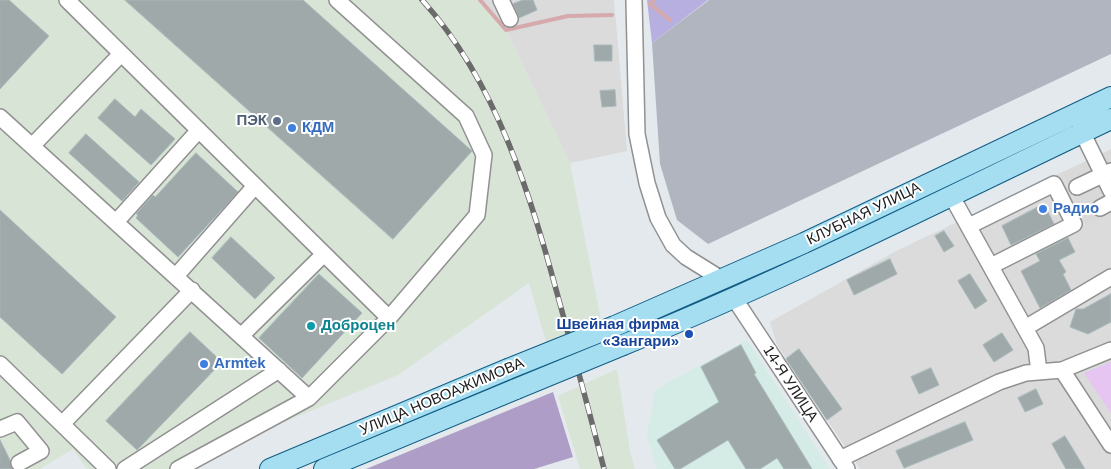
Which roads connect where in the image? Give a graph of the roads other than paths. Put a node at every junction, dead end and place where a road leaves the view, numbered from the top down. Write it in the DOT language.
graph roads {
  1 [pos="67,0"];
  2 [pos="337,0"];
  3 [pos="501,0"];
  4 [pos="634,0"];
  5 [pos="510,18"];
  6 [pos="121,54"];
  7 [pos="1111,96"];
  8 [pos="0,117"];
  9 [pos="1111,119"];
  10 [pos="199,130"];
  11 [pos="1082,132"];
  12 [pos="32,146"];
  13 [pos="1107,173"];
  14 [pos="254,186"];
  15 [pos="1077,187"];
  16 [pos="1111,191"];
  17 [pos="951,195"];
  18 [pos="116,222"];
  19 [pos="969,226"];
  20 [pos="324,254"];
  21 [pos="991,266"];
  22 [pos="176,276"];
  23 [pos="1111,277"];
  24 [pos="723,280"];
  25 [pos="192,290"];
  26 [pos="734,298"];
  27 [pos="389,318"];
  28 [pos="615,326"];
  29 [pos="1025,328"];
  30 [pos="241,336"];
  31 [pos="623,346"];
  32 [pos="1111,350"];
  33 [pos="0,364"];
  34 [pos="279,370"];
  35 [pos="1062,370"];
  36 [pos="1038,372"];
  37 [pos="310,398"];
  38 [pos="62,424"];
  39 [pos="0,429"];
  40 [pos="1111,445"];
  41 [pos="19,463"];
  42 [pos="843,464"];
  43 [pos="108,469"];
  44 [pos="125,469"];
  45 [pos="178,469"];
  46 [pos="270,469"];
  47 [pos="324,469"];
  1 -- 6 [label="street"];
  2 -- 27 [label="street"];
  3 -- 5 [label="street"];
  4 -- 24 [label="street"];
  6 -- 10 [label="street"];
  6 -- 12 [label="street"];
  7 -- 24 [label="main road, КЛУБНАЯ УЛИЦА"];
  8 -- 12 [label="street"];
  9 -- 11 [label="main road, КЛУБНАЯ УЛИЦА"];
  10 -- 14 [label="street"];
  10 -- 18 [label="street"];
  11 -- 13 [label="street"];
  11 -- 17 [label="main road, КЛУБНАЯ УЛИЦА"];
  12 -- 18 [label="street"];
  13 -- 15 [label="street"];
  13 -- 16 [label="street"];
  14 -- 20 [label="street"];
  14 -- 22 [label="street"];
  17 -- 19 [label="street"];
  17 -- 26 [label="main road, КЛУБНАЯ УЛИЦА"];
  18 -- 22 [label="street"];
  19 -- 21 [label="street"];
  19 -- 21 [label="street"];
  20 -- 27 [label="street"];
  20 -- 30 [label="street"];
  21 -- 29 [label="street"];
  22 -- 25 [label="street"];
  23 -- 29 [label="street"];
  24 -- 26 [label="main road"];
  24 -- 28 [label="main road, КЛУБНАЯ УЛИЦА"];
  25 -- 30 [label="street"];
  25 -- 38 [label="street"];
  26 -- 31 [label="main road, КЛУБНАЯ УЛИЦА"];
  26 -- 42 [label="street, 14-Я УЛИЦА"];
  27 -- 37 [label="street"];
  28 -- 46 [label="main road, УЛИЦА НОВОАЖИМОВА, bridge"];
  29 -- 36 [label="street"];
  30 -- 34 [label="street"];
  31 -- 47 [label="main road, УЛИЦА НОВОАЖИМОВА, bridge"];
  32 -- 35 [label="street"];
  33 -- 38 [label="street"];
  34 -- 37 [label="street"];
  34 -- 44 [label="street"];
  35 -- 36 [label="street"];
  35 -- 40 [label="street"];
  36 -- 42 [label="street"];
  37 -- 45 [label="street"];
  38 -- 43 [label="street"];
  39 -- 41 [label="street"];
}
